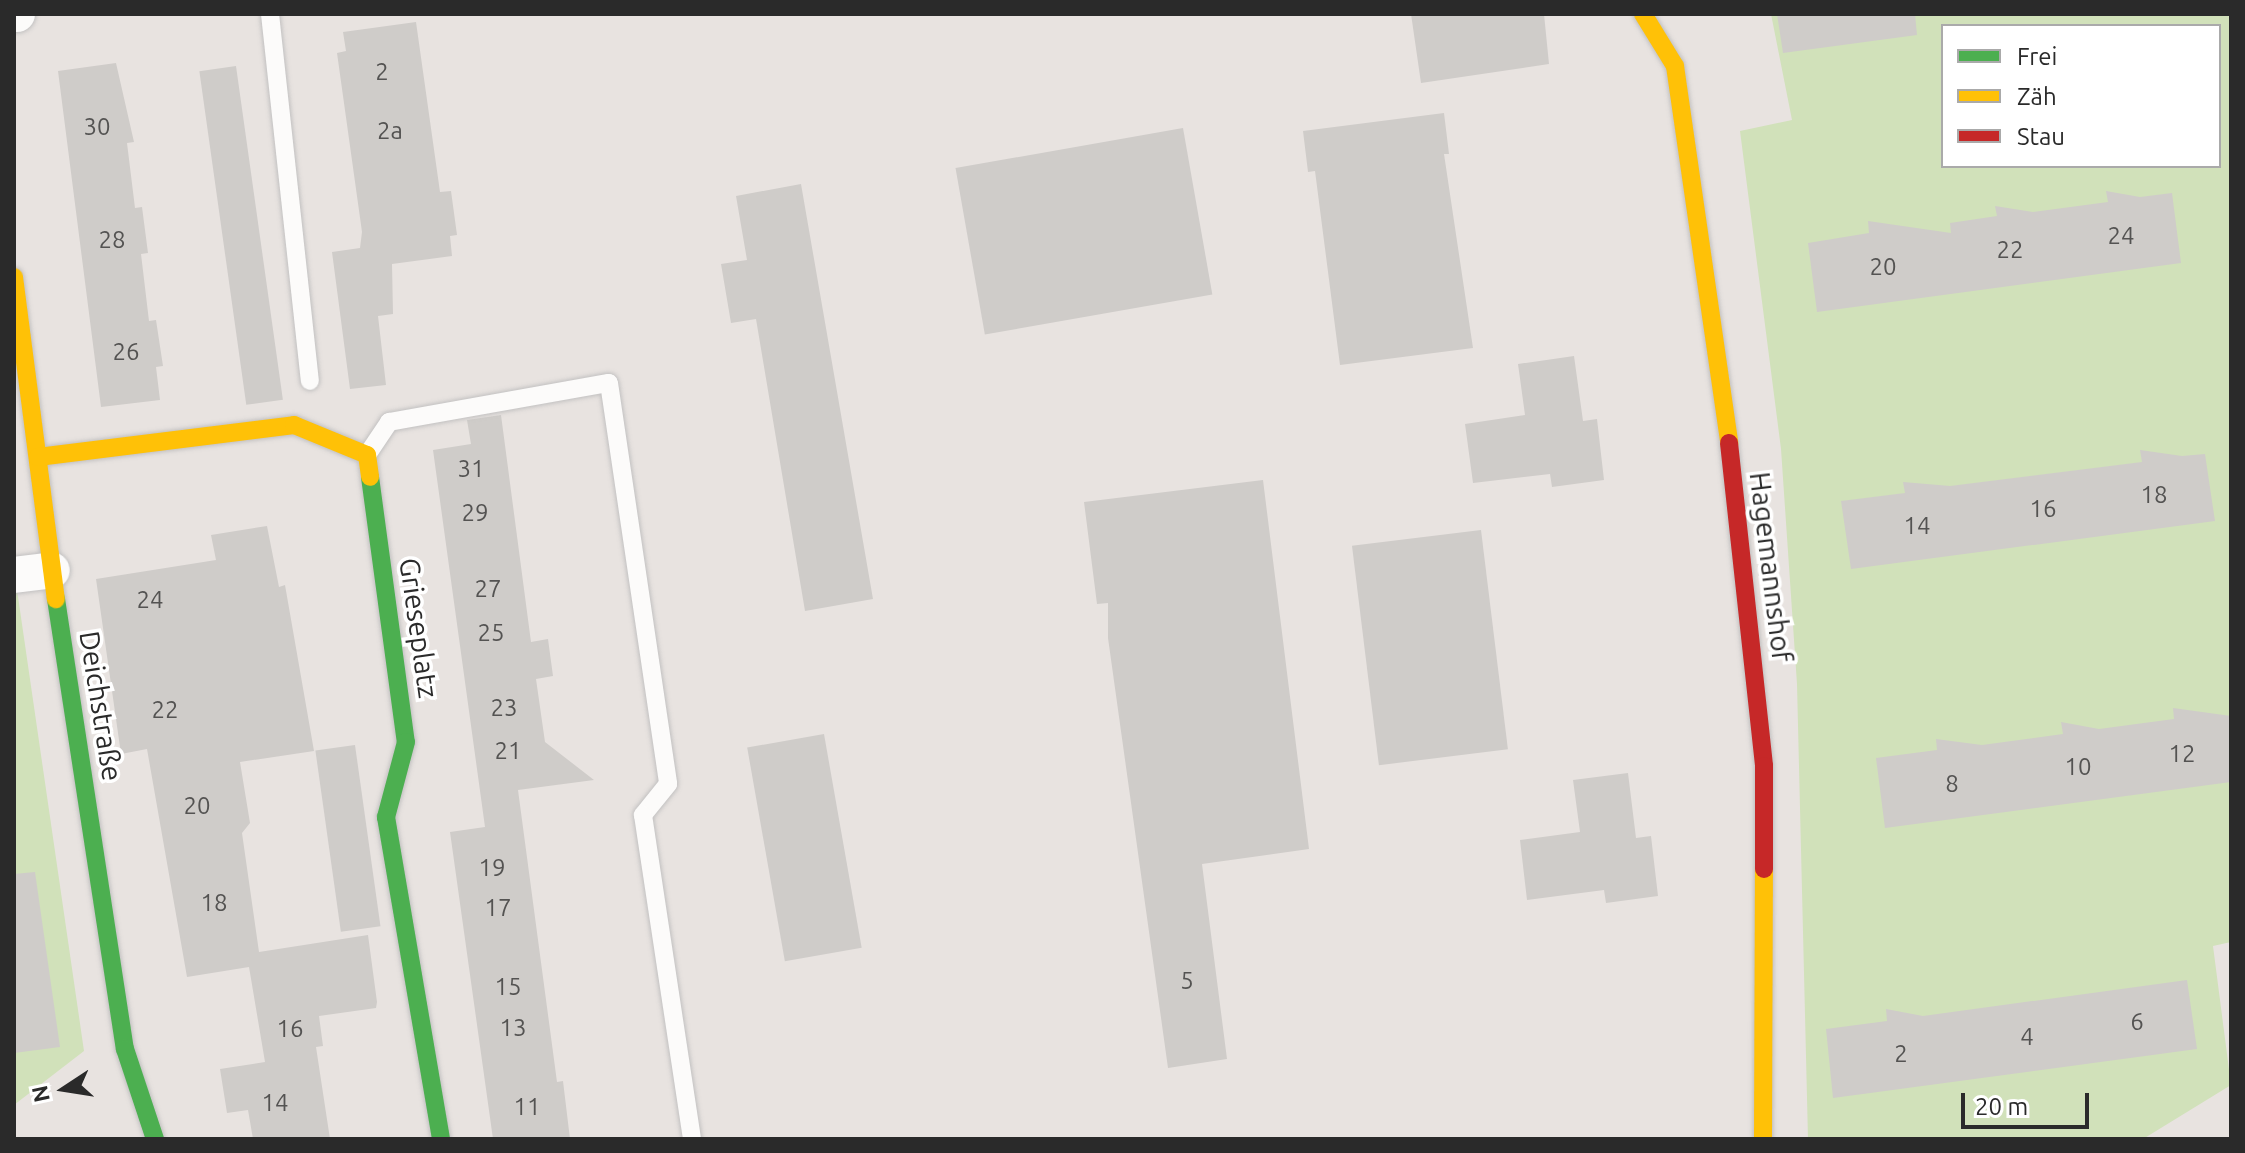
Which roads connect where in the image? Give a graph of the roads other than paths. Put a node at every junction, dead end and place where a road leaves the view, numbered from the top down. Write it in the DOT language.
graph roads {
  1 [pos="270,14"];
  2 [pos="1643,14"];
  3 [pos="14,277"];
  4 [pos="310,381"];
  5 [pos="367,455"];
  6 [pos="38,457"];
  7 [pos="52,570"];
  8 [pos="14,575"];
  9 [pos="155,1139"];
  10 [pos="441,1139"];
  11 [pos="692,1139"];
  12 [pos="1763,1139"];
  1 -- 4 [label="lane"];
  2 -- 12 [label="street, Hagemannshof"];
  3 -- 6 [label="street, Deichstraße"];
  5 -- 6 [label="street"];
  5 -- 10 [label="street, Grieseplatz"];
  5 -- 11 [label="lane"];
  6 -- 7 [label="street, Deichstraße"];
  7 -- 8 [label="street"];
  7 -- 9 [label="street, Deichstraße"];
}
